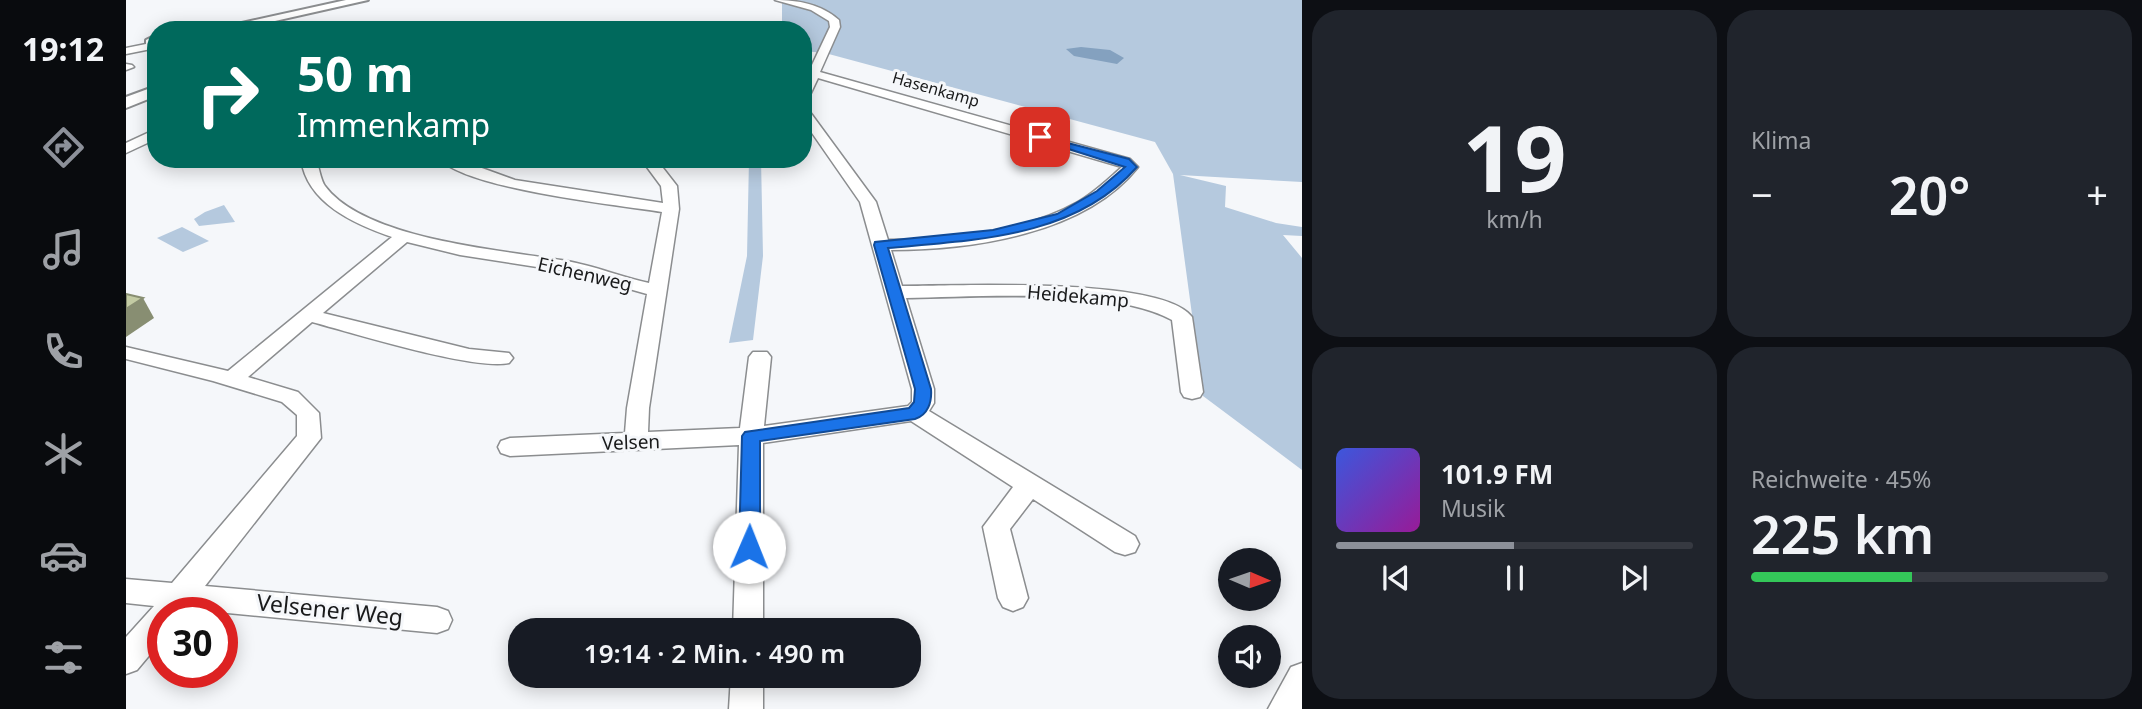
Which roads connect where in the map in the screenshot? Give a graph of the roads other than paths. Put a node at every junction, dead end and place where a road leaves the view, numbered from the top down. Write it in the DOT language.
graph roads {
  1 [pos="362,0"];
  2 [pos="779,0"];
  3 [pos="260,21"];
  4 [pos="147,45"];
  5 [pos="126,50"];
  6 [pos="813,73"];
  7 [pos="812,123"];
  8 [pos="147,138"];
  9 [pos="126,149"];
  10 [pos="310,168"];
  11 [pos="465,168"];
  12 [pos="655,168"];
  13 [pos="671,209"];
  14 [pos="404,236"];
  15 [pos="880,245"];
  16 [pos="657,290"];
  17 [pos="893,292"];
  18 [pos="310,316"];
  19 [pos="126,354"];
  20 [pos="760,357"];
  21 [pos="502,358"];
  22 [pos="232,379"];
  23 [pos="1192,392"];
  24 [pos="915,413"];
  25 [pos="751,436"];
  26 [pos="636,442"];
  27 [pos="510,447"];
  28 [pos="1028,485"];
  29 [pos="1125,544"];
  30 [pos="126,591"];
  31 [pos="179,597"];
  32 [pos="1013,598"];
  33 [pos="147,599"];
  34 [pos="238,611"];
  35 [pos="748,618"];
  36 [pos="437,620"];
  37 [pos="147,635"];
  38 [pos="126,660"];
  39 [pos="1302,678"];
  40 [pos="747,688"];
  41 [pos="746,709"];
  42 [pos="1286,709"];
  1 -- 3 [label="main road"];
  2 -- 6 [label="street"];
  4 -- 5 [label="street"];
  6 -- 15 [label="street, Hasenkamp"];
  7 -- 15 [label="street"];
  8 -- 9 [label="street"];
  10 -- 14 [label="street, Eichenweg"];
  11 -- 13 [label="street"];
  12 -- 13 [label="street"];
  13 -- 16 [label="street"];
  14 -- 16 [label="street, Eichenweg"];
  14 -- 18 [label="street"];
  15 -- 17 [label="street"];
  16 -- 26 [label="street, Eichenweg"];
  17 -- 23 [label="street, Heidekamp"];
  17 -- 24 [label="street"];
  18 -- 21 [label="street"];
  18 -- 22 [label="street"];
  19 -- 22 [label="street"];
  20 -- 25 [label="street"];
  22 -- 31 [label="street"];
  24 -- 25 [label="street, Velsen"];
  24 -- 28 [label="street"];
  25 -- 26 [label="street, Velsen"];
  25 -- 35 [label="street"];
  26 -- 27 [label="street, Velsen"];
  28 -- 29 [label="street"];
  28 -- 32 [label="street"];
  30 -- 33 [label="street, Velsener Weg"];
  34 -- 36 [label="street, Velsener Weg"];
  37 -- 38 [label="street"];
  39 -- 42 [label="street"];
  40 -- 41 [label="street"];
}
